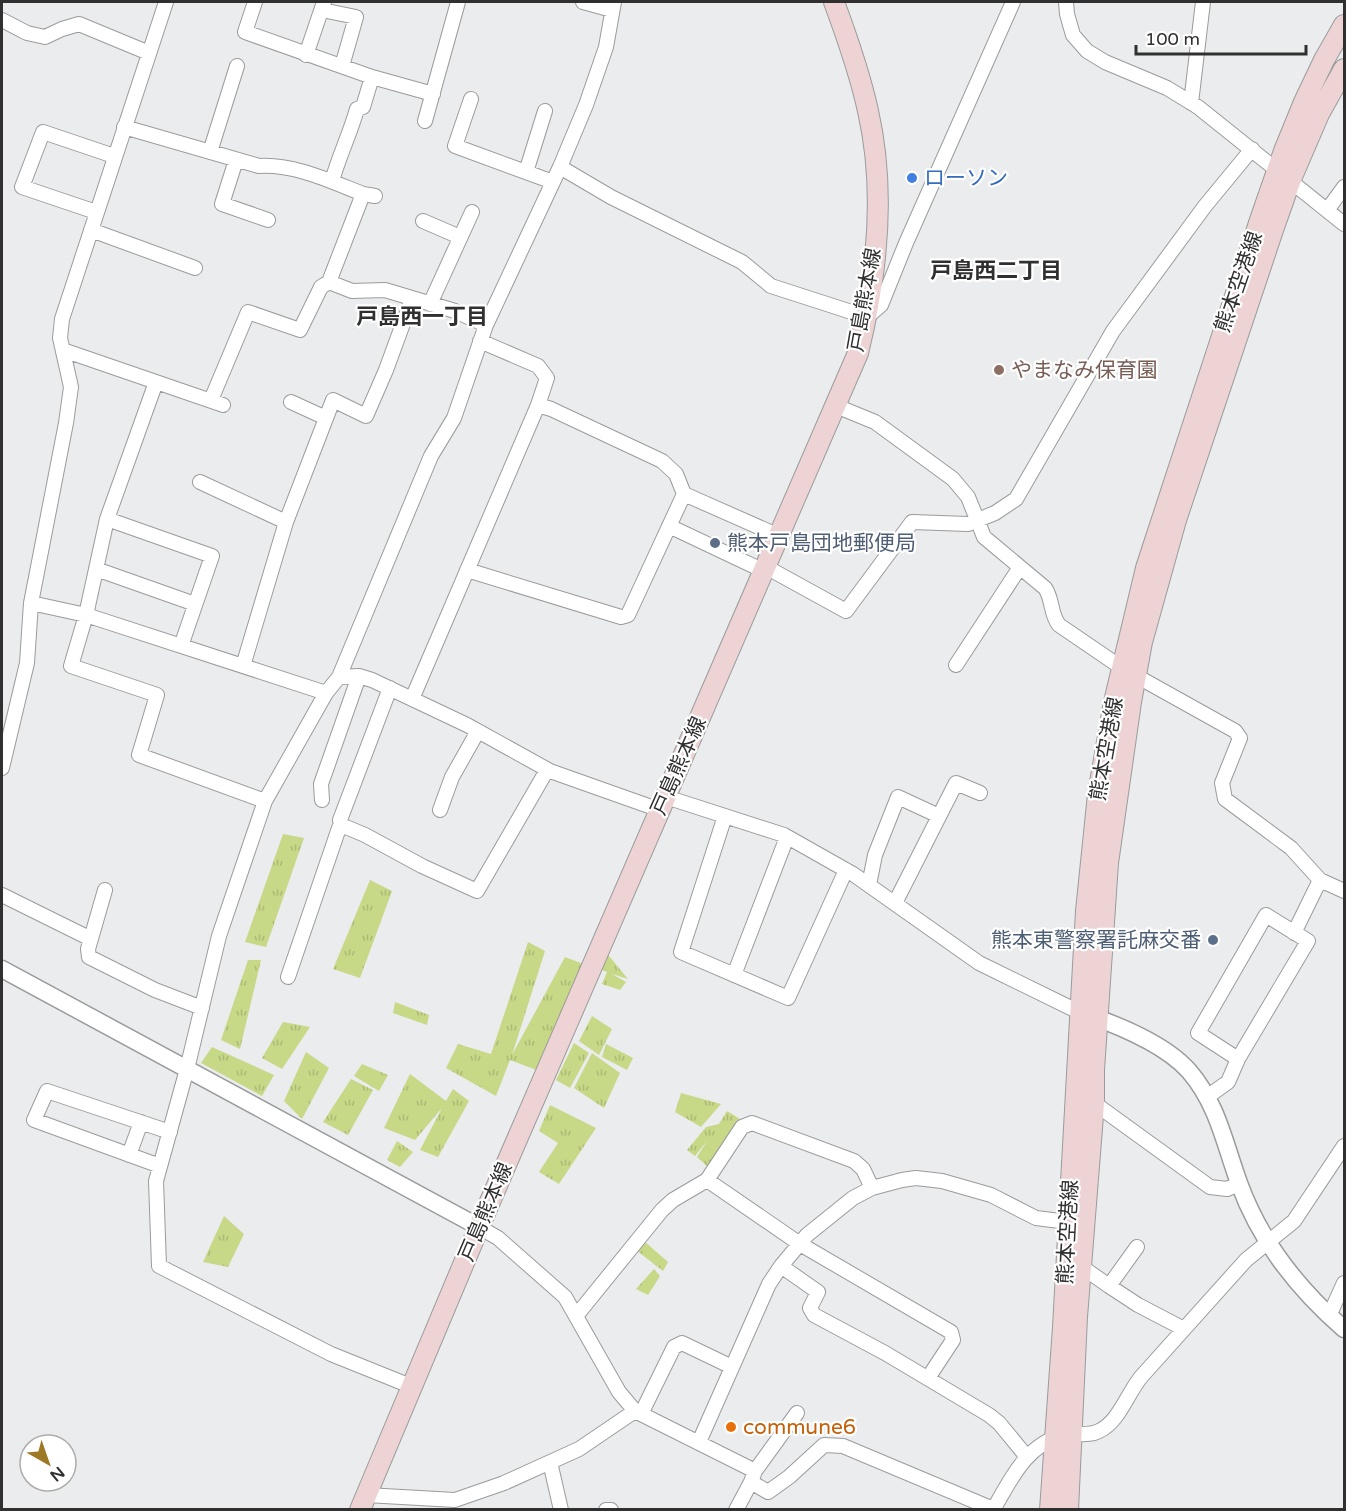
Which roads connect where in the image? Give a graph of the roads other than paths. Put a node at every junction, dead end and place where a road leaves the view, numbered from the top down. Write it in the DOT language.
graph roads {
  1 [pos="166,2"];
  2 [pos="255,2"];
  3 [pos="458,2"];
  4 [pos="583,2"];
  5 [pos="834,2"];
  6 [pos="1013,2"];
  7 [pos="1066,2"];
  8 [pos="1203,2"];
  9 [pos="323,6"];
  10 [pos="613,6"];
  11 [pos="2,20"];
  12 [pos="1344,25"];
  13 [pos="149,53"];
  14 [pos="306,55"];
  15 [pos="237,66"];
  16 [pos="342,66"];
  17 [pos="1344,69"];
  18 [pos="372,77"];
  19 [pos="433,94"];
  20 [pos="471,99"];
  21 [pos="1191,103"];
  22 [pos="545,111"];
  23 [pos="425,121"];
  24 [pos="124,127"];
  25 [pos="1252,149"];
  26 [pos="210,152"];
  27 [pos="114,156"];
  28 [pos="236,160"];
  29 [pos="560,167"];
  30 [pos="526,172"];
  31 [pos="1284,174"];
  32 [pos="332,181"];
  33 [pos="553,182"];
  34 [pos="1344,187"];
  35 [pos="1328,209"];
  36 [pos="96,212"];
  37 [pos="472,212"];
  38 [pos="268,220"];
  39 [pos="423,221"];
  40 [pos="1344,224"];
  41 [pos="91,230"];
  42 [pos="460,237"];
  43 [pos="195,267"];
  44 [pos="329,282"];
  45 [pos="412,299"];
  46 [pos="430,304"];
  47 [pos="867,317"];
  48 [pos="486,325"];
  49 [pos="480,341"];
  50 [pos="63,350"];
  51 [pos="156,382"];
  52 [pos="291,402"];
  53 [pos="538,405"];
  54 [pos="836,406"];
  55 [pos="326,418"];
  56 [pos="200,482"];
  57 [pos="684,494"];
  58 [pos="107,519"];
  59 [pos="977,521"];
  60 [pos="286,522"];
  61 [pos="669,526"];
  62 [pos="779,536"];
  63 [pos="1020,567"];
  64 [pos="96,569"];
  65 [pos="765,569"];
  66 [pos="467,570"];
  67 [pos="31,603"];
  68 [pos="195,604"];
  69 [pos="86,615"];
  70 [pos="181,646"];
  71 [pos="956,665"];
  72 [pos="243,666"];
  73 [pos="1129,671"];
  74 [pos="339,676"];
  75 [pos="359,676"];
  76 [pos="390,688"];
  77 [pos="326,693"];
  78 [pos="412,699"];
  79 [pos="478,731"];
  80 [pos="2,759"];
  81 [pos="547,770"];
  82 [pos="980,793"];
  83 [pos="322,800"];
  84 [pos="265,801"];
  85 [pos="663,803"];
  86 [pos="440,810"];
  87 [pos="725,816"];
  88 [pos="939,816"];
  89 [pos="342,827"];
  90 [pos="787,837"];
  91 [pos="846,870"];
  92 [pos="1320,880"];
  93 [pos="869,885"];
  94 [pos="105,890"];
  95 [pos="1344,891"];
  96 [pos="2,894"];
  97 [pos="895,903"];
  98 [pos="1294,933"];
  99 [pos="91,939"];
  100 [pos="2,969"];
  101 [pos="734,975"];
  102 [pos="288,977"];
  103 [pos="202,1008"];
  104 [pos="1089,1015"];
  105 [pos="1238,1059"];
  106 [pos="187,1069"];
  107 [pos="1207,1096"];
  108 [pos="1094,1103"];
  109 [pos="141,1122"];
  110 [pos="170,1132"];
  111 [pos="1344,1146"];
  112 [pos="129,1155"];
  113 [pos="160,1166"];
  114 [pos="707,1180"];
  115 [pos="1239,1184"];
  116 [pos="872,1188"];
  117 [pos="1068,1222"];
  118 [pos="479,1227"];
  119 [pos="1268,1243"];
  120 [pos="800,1244"];
  121 [pos="1137,1246"];
  122 [pos="781,1266"];
  123 [pos="1082,1267"];
  124 [pos="1344,1283"];
  125 [pos="1109,1286"];
  126 [pos="576,1316"];
  127 [pos="1329,1316"];
  128 [pos="1184,1329"];
  129 [pos="1344,1329"];
  130 [pos="732,1367"];
  131 [pos="928,1378"];
  132 [pos="413,1387"];
  133 [pos="638,1412"];
  134 [pos="797,1413"];
  135 [pos="1063,1435"];
  136 [pos="699,1442"];
  137 [pos="1027,1457"];
  138 [pos="550,1462"];
  139 [pos="753,1477"];
  140 [pos="363,1502"];
  141 [pos="455,1504"];
  142 [pos="561,1509"];
  143 [pos="606,1509"];
  144 [pos="611,1509"];
  145 [pos="736,1509"];
  146 [pos="993,1509"];
  147 [pos="1050,1509"];
  148 [pos="1068,1509"];
  1 -- 13 [label="street"];
  2 -- 14 [label="street"];
  3 -- 19 [label="street"];
  4 -- 10 [label="street"];
  5 -- 47 [label="main road, 戸島熊本線"];
  6 -- 47 [label="street"];
  7 -- 21 [label="street"];
  8 -- 21 [label="street"];
  9 -- 14 [label="street"];
  9 -- 16 [label="street"];
  10 -- 29 [label="street"];
  11 -- 13 [label="street"];
  12 -- 31 [label="main road, 熊本空港線"];
  13 -- 24 [label="street"];
  14 -- 16 [label="street"];
  15 -- 26 [label="street"];
  16 -- 18 [label="street"];
  17 -- 31 [label="main road, 熊本空港線"];
  18 -- 19 [label="street"];
  18 -- 32 [label="street"];
  19 -- 23 [label="street"];
  20 -- 30 [label="street"];
  21 -- 25 [label="street"];
  22 -- 30 [label="street"];
  24 -- 26 [label="street"];
  24 -- 27 [label="street"];
  25 -- 31 [label="street"];
  25 -- 59 [label="street"];
  26 -- 28 [label="street"];
  27 -- 36 [label="street"];
  27 -- 36 [label="street"];
  28 -- 32 [label="street"];
  28 -- 38 [label="street"];
  29 -- 33 [label="street"];
  29 -- 47 [label="street"];
  30 -- 33 [label="street"];
  31 -- 35 [label="street"];
  31 -- 73 [label="main road, 熊本空港線"];
  32 -- 44 [label="street"];
  33 -- 48 [label="street"];
  34 -- 35 [label="street"];
  35 -- 40 [label="street"];
  36 -- 41 [label="street"];
  37 -- 42 [label="street"];
  39 -- 42 [label="street"];
  41 -- 43 [label="street"];
  41 -- 50 [label="street"];
  42 -- 46 [label="street"];
  44 -- 45 [label="street"];
  44 -- 51 [label="street"];
  45 -- 46 [label="street"];
  45 -- 55 [label="street"];
  46 -- 48 [label="street"];
  47 -- 54 [label="main road, 戸島熊本線"];
  48 -- 49 [label="street"];
  49 -- 53 [label="street"];
  49 -- 74 [label="street"];
  50 -- 51 [label="street"];
  50 -- 67 [label="street"];
  51 -- 58 [label="street"];
  52 -- 55 [label="street"];
  53 -- 57 [label="street"];
  53 -- 66 [label="street"];
  54 -- 59 [label="street"];
  54 -- 62 [label="main road, 戸島熊本線"];
  55 -- 60 [label="street"];
  56 -- 60 [label="street"];
  57 -- 61 [label="street"];
  57 -- 62 [label="street"];
  58 -- 64 [label="street"];
  58 -- 68 [label="street"];
  59 -- 63 [label="street"];
  59 -- 65 [label="street"];
  60 -- 72 [label="street"];
  61 -- 65 [label="street"];
  61 -- 66 [label="street"];
  62 -- 65 [label="main road, 戸島熊本線"];
  63 -- 71 [label="street"];
  63 -- 73 [label="street"];
  64 -- 68 [label="street"];
  64 -- 69 [label="street"];
  65 -- 85 [label="main road, 戸島熊本線"];
  66 -- 78 [label="street"];
  67 -- 69 [label="street"];
  67 -- 80 [label="street"];
  68 -- 70 [label="street"];
  69 -- 70 [label="street"];
  69 -- 84 [label="street"];
  70 -- 72 [label="street"];
  72 -- 77 [label="street"];
  73 -- 92 [label="street"];
  73 -- 104 [label="main road, 熊本空港線"];
  74 -- 75 [label="street"];
  74 -- 77 [label="street"];
  75 -- 76 [label="street"];
  75 -- 83 [label="street"];
  76 -- 78 [label="street"];
  76 -- 89 [label="street"];
  77 -- 84 [label="street"];
  78 -- 79 [label="street"];
  79 -- 81 [label="street"];
  79 -- 86 [label="street"];
  81 -- 85 [label="street"];
  81 -- 89 [label="street"];
  82 -- 88 [label="street"];
  84 -- 103 [label="street"];
  85 -- 87 [label="street"];
  85 -- 118 [label="main road, 戸島熊本線"];
  87 -- 90 [label="street"];
  87 -- 101 [label="street"];
  88 -- 93 [label="street"];
  88 -- 97 [label="street"];
  89 -- 102 [label="street"];
  90 -- 91 [label="street"];
  90 -- 101 [label="street"];
  91 -- 93 [label="street"];
  91 -- 101 [label="street"];
  92 -- 95 [label="street"];
  92 -- 98 [label="street"];
  93 -- 97 [label="street"];
  94 -- 99 [label="street"];
  96 -- 99 [label="street"];
  97 -- 104 [label="street"];
  98 -- 105 [label="street"];
  98 -- 105 [label="street"];
  99 -- 103 [label="street"];
  100 -- 106 [label="street"];
  103 -- 106 [label="street"];
  104 -- 107 [label="street"];
  104 -- 108 [label="main road, 熊本空港線"];
  104 -- 117 [label="main road, 熊本空港線"];
  105 -- 107 [label="street"];
  106 -- 110 [label="street"];
  106 -- 118 [label="street"];
  107 -- 115 [label="street"];
  108 -- 115 [label="street"];
  108 -- 123 [label="main road, 熊本空港線"];
  109 -- 110 [label="street"];
  109 -- 112 [label="street"];
  109 -- 112 [label="street"];
  110 -- 113 [label="street"];
  111 -- 119 [label="street"];
  112 -- 113 [label="street"];
  113 -- 132 [label="street"];
  114 -- 116 [label="street"];
  114 -- 120 [label="street"];
  114 -- 126 [label="street"];
  115 -- 119 [label="street"];
  116 -- 117 [label="street"];
  116 -- 120 [label="street"];
  117 -- 135 [label="main road, 熊本空港線"];
  118 -- 126 [label="street"];
  118 -- 132 [label="main road, 戸島熊本線"];
  119 -- 127 [label="street"];
  119 -- 128 [label="street"];
  120 -- 122 [label="street"];
  120 -- 131 [label="street"];
  121 -- 125 [label="street"];
  122 -- 130 [label="street"];
  122 -- 131 [label="street"];
  123 -- 125 [label="street"];
  123 -- 135 [label="main road, 熊本空港線"];
  124 -- 127 [label="street"];
  125 -- 128 [label="street"];
  126 -- 133 [label="street"];
  127 -- 129 [label="street"];
  128 -- 135 [label="street"];
  130 -- 133 [label="street"];
  130 -- 136 [label="street"];
  131 -- 137 [label="street"];
  132 -- 140 [label="main road, 戸島熊本線"];
  133 -- 136 [label="street"];
  133 -- 138 [label="street"];
  134 -- 139 [label="street"];
  135 -- 137 [label="street"];
  135 -- 147 [label="main road, 熊本空港線"];
  135 -- 148 [label="main road, 熊本空港線"];
  136 -- 139 [label="street"];
  137 -- 146 [label="street"];
  138 -- 141 [label="street"];
  138 -- 142 [label="street"];
  139 -- 145 [label="street"];
  139 -- 146 [label="street"];
  140 -- 141 [label="street"];
  143 -- 144 [label="street"];
}
